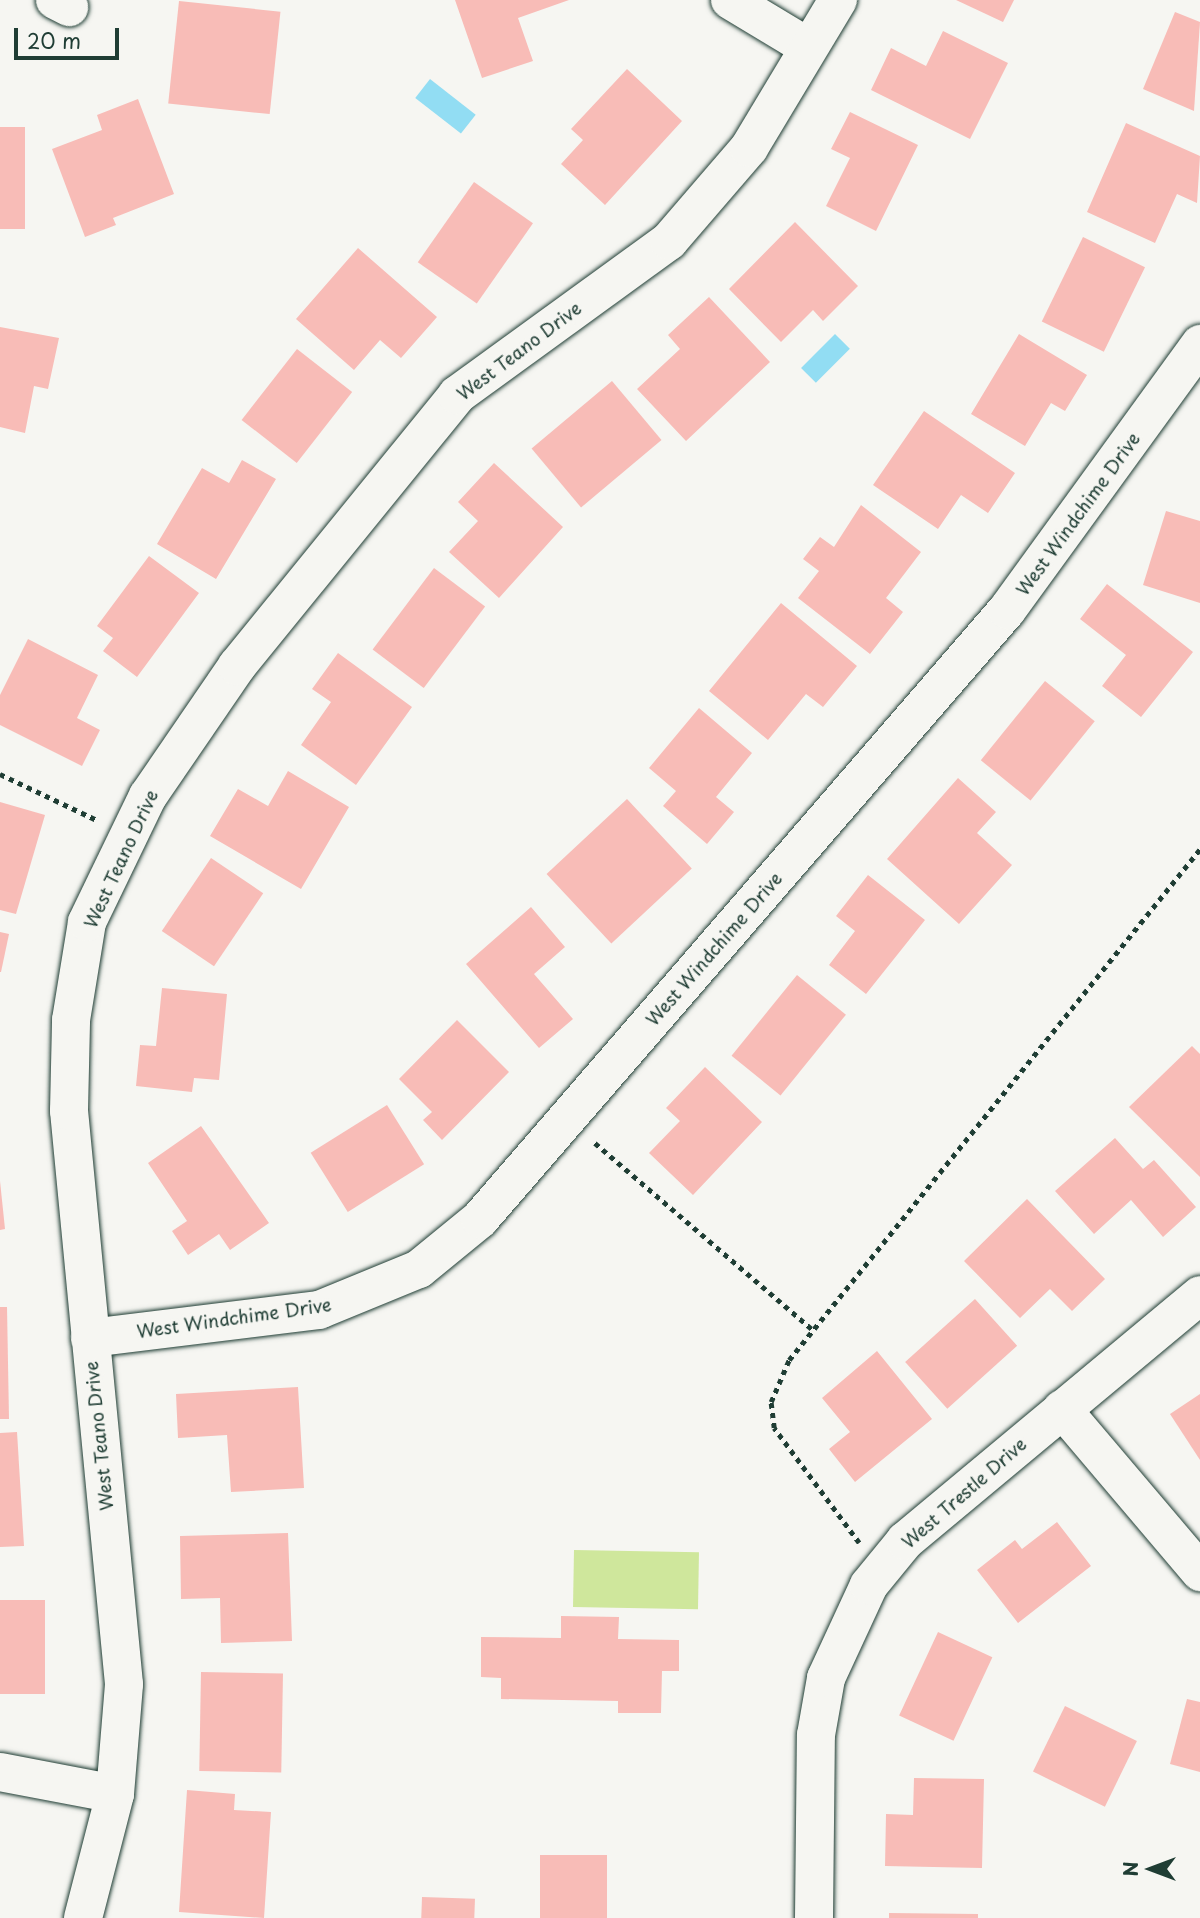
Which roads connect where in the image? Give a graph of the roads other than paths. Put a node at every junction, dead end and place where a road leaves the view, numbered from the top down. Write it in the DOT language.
graph roads {
  1 [pos="730,0"];
  2 [pos="838,0"];
  3 [pos="808,47"];
  4 [pos="1200,344"];
  5 [pos="1200,1295"];
  6 [pos="90,1338"];
  7 [pos="1062,1409"];
  8 [pos="1200,1573"];
  9 [pos="0,1772"];
  10 [pos="115,1794"];
  11 [pos="83,1918"];
  12 [pos="814,1918"];
  1 -- 3 [label="street"];
  2 -- 3 [label="street, West Teano Drive"];
  3 -- 6 [label="street, West Teano Drive"];
  4 -- 6 [label="street, West Windchime Drive"];
  5 -- 7 [label="street, West Trestle Drive"];
  6 -- 10 [label="street, West Teano Drive"];
  7 -- 8 [label="street"];
  7 -- 12 [label="street, West Trestle Drive"];
  9 -- 10 [label="street"];
  10 -- 11 [label="street, West Teano Drive"];
}
